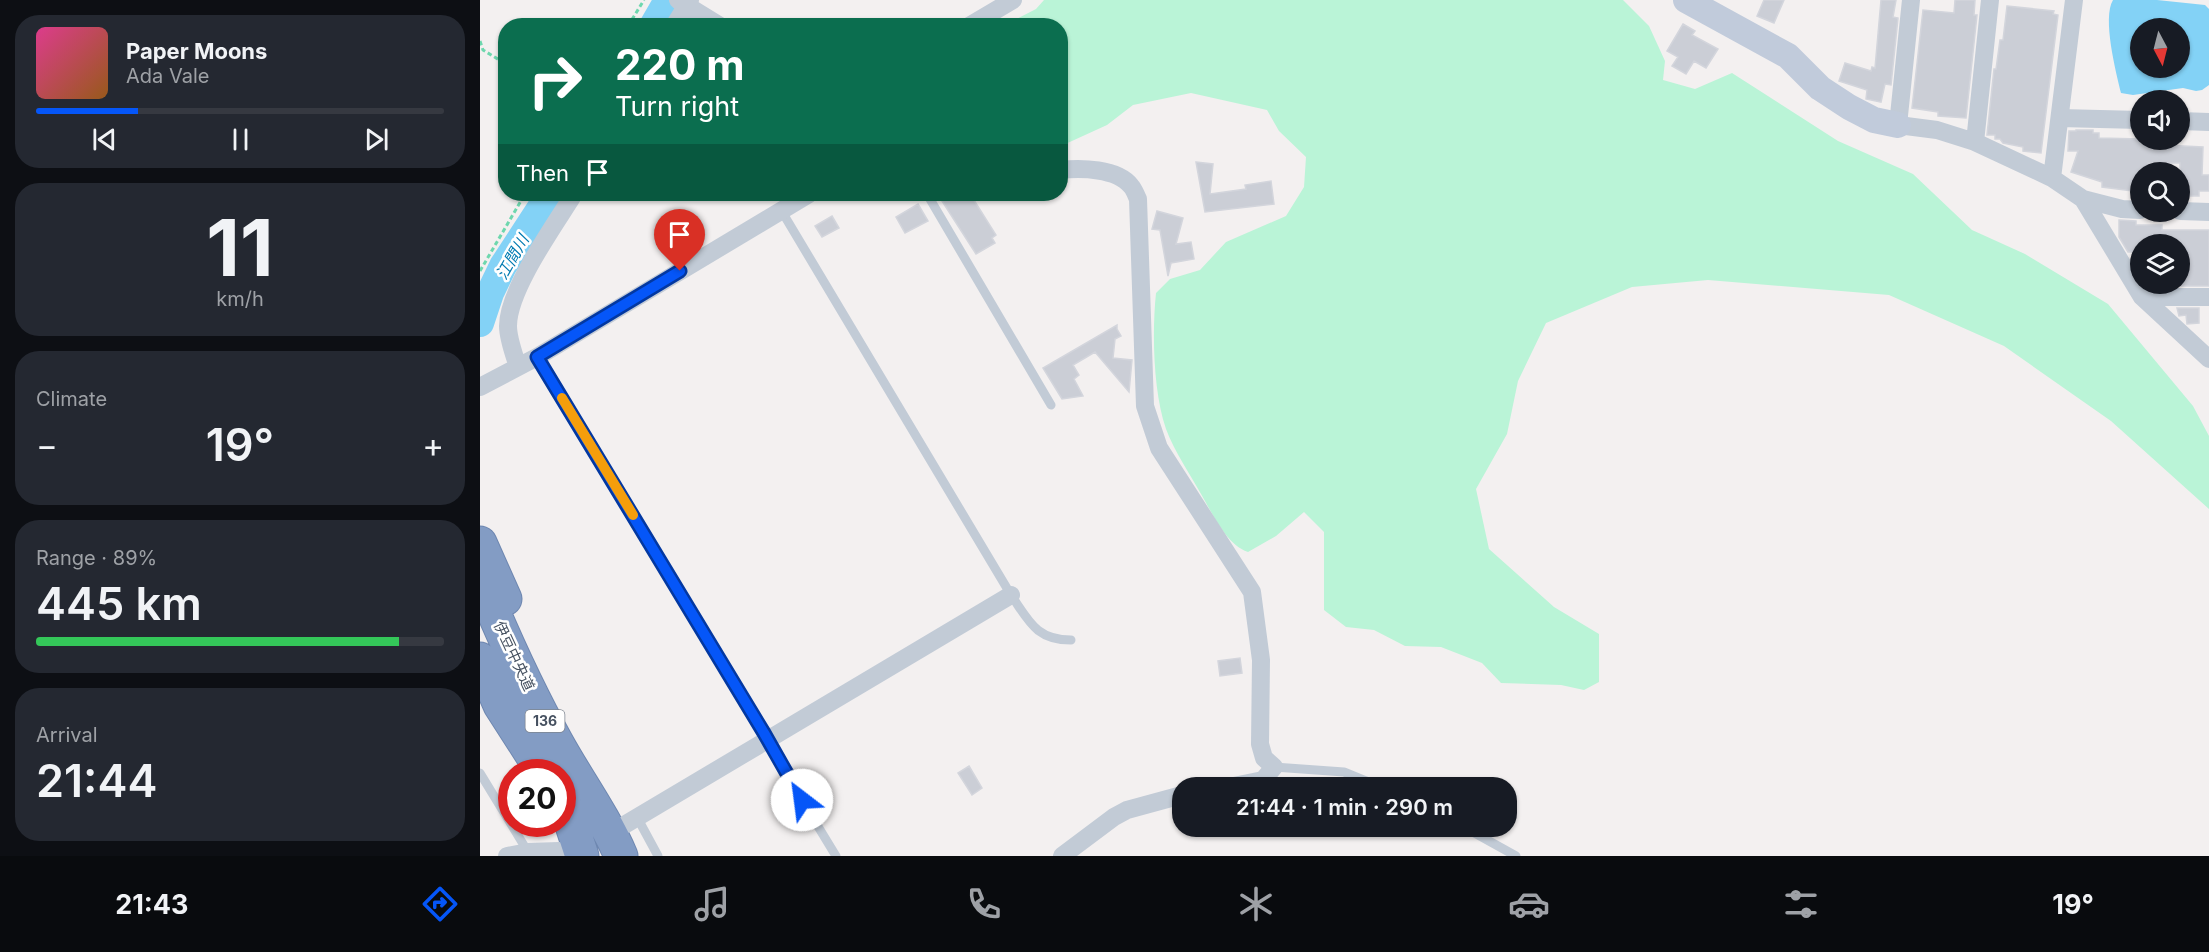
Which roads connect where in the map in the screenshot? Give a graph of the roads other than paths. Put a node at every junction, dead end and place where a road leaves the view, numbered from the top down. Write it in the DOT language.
graph roads {
  1 [pos="1013,0"];
  2 [pos="1686,0"];
  3 [pos="1911,0"];
  4 [pos="1990,0"];
  5 [pos="2074,0"];
  6 [pos="684,2"];
  7 [pos="677,18"];
  8 [pos="708,18"];
  9 [pos="983,18"];
  10 [pos="2060,118"];
  11 [pos="2130,120"];
  12 [pos="2190,121"];
  13 [pos="2209,122"];
  14 [pos="1898,125"];
  15 [pos="1975,142"];
  16 [pos="1068,169"];
  17 [pos="2052,178"];
  18 [pos="2083,199"];
  19 [pos="570,201"];
  20 [pos="797,201"];
  21 [pos="931,201"];
  22 [pos="2130,209"];
  23 [pos="782,210"];
  24 [pos="2190,211"];
  25 [pos="2209,212"];
  26 [pos="2142,297"];
  27 [pos="2209,297"];
  28 [pos="537,357"];
  29 [pos="2209,359"];
  30 [pos="518,367"];
  31 [pos="480,387"];
  32 [pos="1051,405"];
  33 [pos="480,543"];
  34 [pos="480,580"];
  35 [pos="1011,595"];
  36 [pos="480,599"];
  37 [pos="1071,640"];
  38 [pos="480,659"];
  39 [pos="768,739"];
  40 [pos="535,759"];
  41 [pos="549,759"];
  42 [pos="561,759"];
  43 [pos="561,759"];
  44 [pos="1274,767"];
  45 [pos="480,773"];
  46 [pos="1266,777"];
  47 [pos="1356,777"];
  48 [pos="1172,798"];
  49 [pos="576,808"];
  50 [pos="632,821"];
  51 [pos="571,837"];
  52 [pos="1482,837"];
  53 [pos="528,852"];
  54 [pos="571,853"];
  55 [pos="507,856"];
  56 [pos="621,856"];
  57 [pos="658,856"];
  58 [pos="836,856"];
  59 [pos="1062,856"];
  60 [pos="1516,856"];
  1 -- 9 [label="street"];
  2 -- 14 [label="street"];
  3 -- 14 [label="street"];
  4 -- 15 [label="street"];
  5 -- 10 [label="street"];
  6 -- 7 [label="street"];
  6 -- 8 [label="street"];
  10 -- 11 [label="street"];
  10 -- 17 [label="street"];
  12 -- 13 [label="street"];
  14 -- 15 [label="street"];
  15 -- 17 [label="street"];
  16 -- 44 [label="street"];
  17 -- 18 [label="street"];
  18 -- 22 [label="street"];
  18 -- 26 [label="street"];
  19 -- 30 [label="street"];
  20 -- 23 [label="street"];
  21 -- 32 [label="lane"];
  23 -- 28 [label="street"];
  23 -- 35 [label="lane"];
  24 -- 25 [label="street"];
  26 -- 27 [label="street"];
  26 -- 29 [label="street"];
  28 -- 30 [label="street"];
  28 -- 39 [label="lane"];
  30 -- 31 [label="street"];
  33 -- 42 [label="highway, 136"];
  34 -- 43 [label="highway, 伊豆中央道 / 136"];
  35 -- 37 [label="lane"];
  35 -- 39 [label="street"];
  36 -- 41 [label="highway, 伊豆中央道 / 136"];
  38 -- 40 [label="highway"];
  39 -- 50 [label="street"];
  39 -- 58 [label="lane"];
  44 -- 46 [label="street"];
  44 -- 47 [label="lane"];
  45 -- 53 [label="lane"];
  48 -- 59 [label="street"];
  49 -- 56 [label="highway, 伊豆中央道 / 136"];
  50 -- 57 [label="lane"];
  51 -- 54 [label="highway, 伊豆中央道 / 136"];
  52 -- 60 [label="lane"];
  53 -- 54 [label="street"];
  53 -- 55 [label="street"];
}
